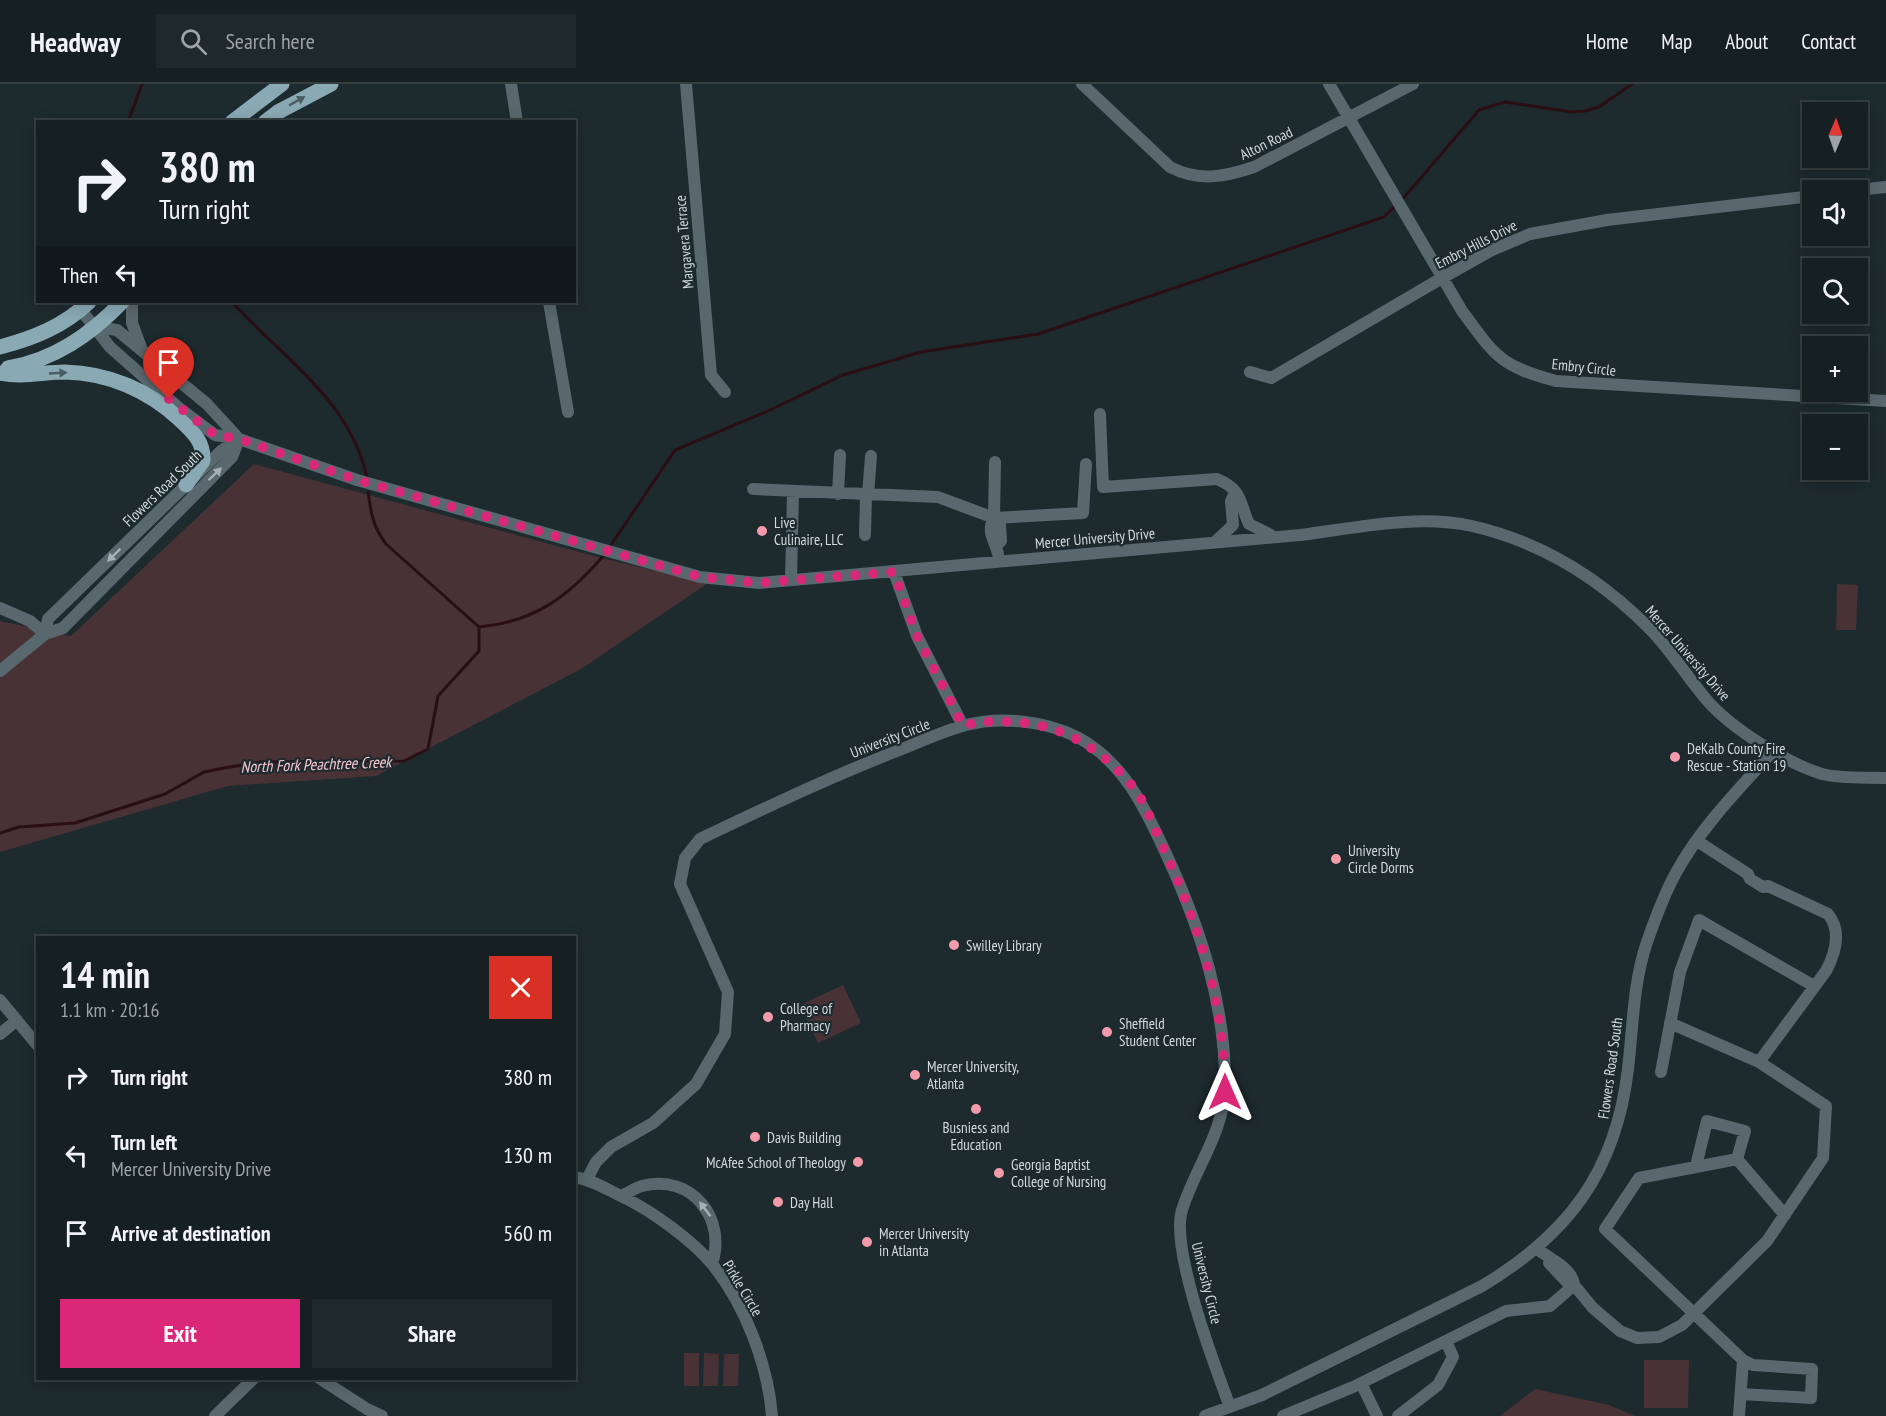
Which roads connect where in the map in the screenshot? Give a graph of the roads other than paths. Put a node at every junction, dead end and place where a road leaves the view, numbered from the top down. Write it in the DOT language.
graph roads {
  1 [pos="282,84"];
  2 [pos="331,84"];
  3 [pos="511,84"];
  4 [pos="686,84"];
  5 [pos="1082,84"];
  6 [pos="1329,84"];
  7 [pos="1413,84"];
  8 [pos="1348,118"];
  9 [pos="235,120"];
  10 [pos="268,120"];
  11 [pos="517,120"];
  12 [pos="1886,187"];
  13 [pos="1868,189"];
  14 [pos="1802,197"];
  15 [pos="1442,278"];
  16 [pos="121,303"];
  17 [pos="132,303"];
  18 [pos="549,303"];
  19 [pos="85,305"];
  20 [pos="97,327"];
  21 [pos="0,347"];
  22 [pos="142,351"];
  23 [pos="0,372"];
  24 [pos="1250,372"];
  25 [pos="725,392"];
  26 [pos="1886,401"];
  27 [pos="568,412"];
  28 [pos="1100,414"];
  29 [pos="239,439"];
  30 [pos="840,455"];
  31 [pos="871,456"];
  32 [pos="995,462"];
  33 [pos="1086,464"];
  34 [pos="186,485"];
  35 [pos="753,489"];
  36 [pos="793,493"];
  37 [pos="1235,493"];
  38 [pos="838,494"];
  39 [pos="867,495"];
  40 [pos="1246,517"];
  41 [pos="994,518"];
  42 [pos="1233,519"];
  43 [pos="865,535"];
  44 [pos="1276,537"];
  45 [pos="1215,542"];
  46 [pos="999,562"];
  47 [pos="894,572"];
  48 [pos="791,580"];
  49 [pos="0,608"];
  50 [pos="45,634"];
  51 [pos="0,671"];
  52 [pos="963,726"];
  53 [pos="1774,750"];
  54 [pos="1886,778"];
  55 [pos="1697,842"];
  56 [pos="1814,986"];
  57 [pos="0,1000"];
  58 [pos="17,1020"];
  59 [pos="1670,1023"];
  60 [pos="0,1034"];
  61 [pos="36,1044"];
  62 [pos="1758,1062"];
  63 [pos="1661,1072"];
  64 [pos="1737,1159"];
  65 [pos="1695,1166"];
  66 [pos="581,1178"];
  67 [pos="621,1196"];
  68 [pos="1785,1215"];
  69 [pos="1536,1248"];
  70 [pos="712,1264"];
  71 [pos="1570,1289"];
  72 [pos="1693,1314"];
  73 [pos="1446,1341"];
  74 [pos="1743,1360"];
  75 [pos="252,1380"];
  76 [pos="322,1380"];
  77 [pos="1361,1383"];
  78 [pos="1741,1394"];
  79 [pos="1230,1407"];
  80 [pos="215,1416"];
  81 [pos="382,1416"];
  82 [pos="772,1416"];
  83 [pos="1205,1416"];
  84 [pos="1283,1416"];
  85 [pos="1377,1416"];
  86 [pos="1398,1416"];
  87 [pos="1739,1416"];
  1 -- 9 [label="main road"];
  10 -- 2 [label="main road, one-way"];
  3 -- 11 [label="street"];
  4 -- 25 [label="street, Margavera Terrace"];
  5 -- 8 [label="street, Alton Road"];
  6 -- 8 [label="street, Embry Circle"];
  7 -- 8 [label="street, Alton Road"];
  8 -- 15 [label="street, Embry Circle"];
  12 -- 13 [label="street"];
  14 -- 15 [label="street, Embry Hills Drive"];
  15 -- 24 [label="street, Embry Hills Drive"];
  15 -- 26 [label="street, Embry Circle"];
  16 -- 20 [label="main road"];
  17 -- 22 [label="street"];
  18 -- 27 [label="street"];
  19 -- 20 [label="street, Mercer University Drive"];
  19 -- 21 [label="main road"];
  20 -- 22 [label="street, Mercer University Drive"];
  20 -- 23 [label="main road"];
  20 -- 29 [label="street, Mercer University Drive"];
  22 -- 29 [label="street, Mercer University Drive"];
  23 -- 34 [label="main road, one-way"];
  28 -- 37 [label="street"];
  29 -- 34 [label="street, Flowers Road South"];
  29 -- 48 [label="street, Mercer University Drive"];
  50 -- 29 [label="street, Flowers Road South, one-way"];
  30 -- 38 [label="street"];
  31 -- 39 [label="street"];
  32 -- 41 [label="street"];
  33 -- 41 [label="street"];
  34 -- 50 [label="street, Flowers Road South, one-way"];
  35 -- 36 [label="street"];
  36 -- 38 [label="street"];
  36 -- 48 [label="street"];
  37 -- 40 [label="street"];
  37 -- 42 [label="street"];
  38 -- 39 [label="street"];
  39 -- 41 [label="street"];
  39 -- 43 [label="street"];
  40 -- 42 [label="street"];
  40 -- 44 [label="street"];
  41 -- 46 [label="street"];
  42 -- 45 [label="street"];
  44 -- 45 [label="street, Mercer University Drive"];
  44 -- 53 [label="street, Mercer University Drive"];
  45 -- 46 [label="street, Mercer University Drive"];
  46 -- 47 [label="street, Mercer University Drive"];
  47 -- 48 [label="street, Mercer University Drive"];
  47 -- 52 [label="street"];
  49 -- 50 [label="street"];
  50 -- 51 [label="street, Flowers Road South"];
  52 -- 66 [label="street, University Circle"];
  52 -- 79 [label="street, University Circle"];
  53 -- 54 [label="street, Mercer University Drive"];
  53 -- 55 [label="street, Flowers Road South"];
  55 -- 56 [label="street"];
  55 -- 69 [label="street, Flowers Road South"];
  56 -- 59 [label="street"];
  56 -- 62 [label="street"];
  57 -- 58 [label="street"];
  58 -- 60 [label="street"];
  58 -- 61 [label="street"];
  59 -- 62 [label="street"];
  59 -- 63 [label="street"];
  62 -- 68 [label="street"];
  64 -- 65 [label="street"];
  64 -- 65 [label="street"];
  64 -- 68 [label="street"];
  65 -- 72 [label="street"];
  66 -- 67 [label="street, Pirkle Circle"];
  67 -- 70 [label="street, Pirkle Circle"];
  70 -- 67 [label="street, one-way"];
  68 -- 72 [label="street"];
  69 -- 71 [label="street"];
  69 -- 79 [label="street, Flowers Road South"];
  70 -- 82 [label="street, Pirkle Circle"];
  71 -- 72 [label="street"];
  71 -- 73 [label="street"];
  72 -- 74 [label="street"];
  73 -- 77 [label="street"];
  73 -- 86 [label="street"];
  74 -- 78 [label="street"];
  74 -- 78 [label="street"];
  75 -- 80 [label="street"];
  76 -- 81 [label="street"];
  77 -- 84 [label="street"];
  77 -- 85 [label="street"];
  78 -- 87 [label="street"];
  79 -- 83 [label="street, Flowers Road South"];
}
